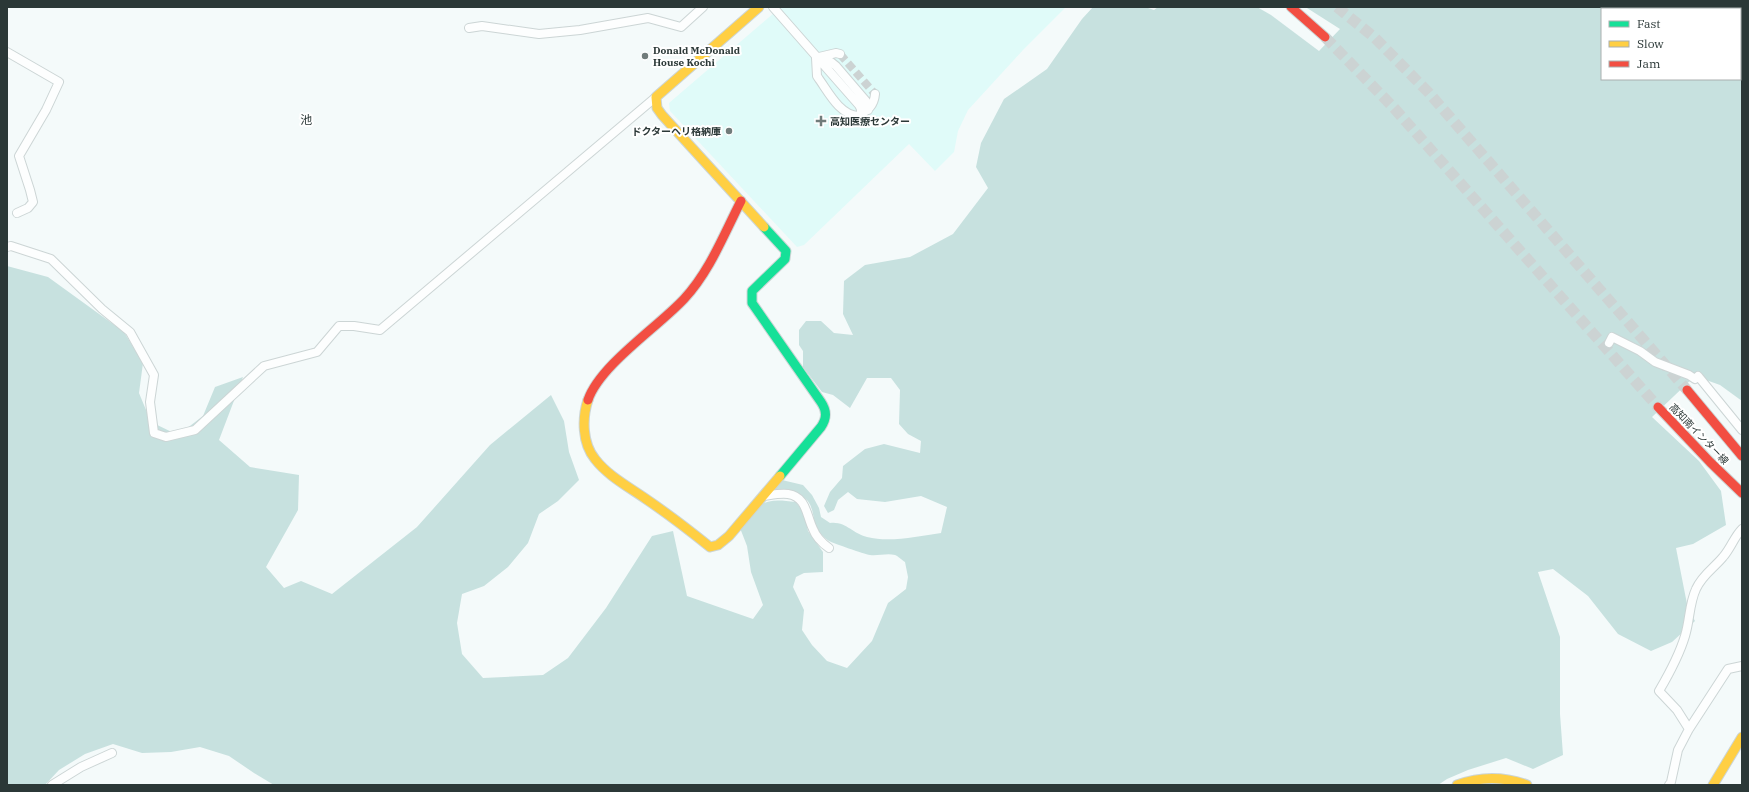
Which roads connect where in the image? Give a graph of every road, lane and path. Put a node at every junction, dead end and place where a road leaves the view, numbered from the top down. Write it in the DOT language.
graph roads {
  1 [pos="703,7"];
  2 [pos="759,7"];
  3 [pos="773,7"];
  4 [pos="1291,7"];
  5 [pos="469,28"];
  6 [pos="1324,37"];
  7 [pos="7,52"];
  8 [pos="840,54"];
  9 [pos="816,58"];
  10 [pos="875,94"];
  11 [pos="656,97"];
  12 [pos="868,110"];
  13 [pos="860,115"];
  14 [pos="741,201"];
  15 [pos="17,213"];
  16 [pos="7,247"];
  17 [pos="1609,343"];
  18 [pos="1687,390"];
  19 [pos="1658,407"];
  20 [pos="1742,430"];
  21 [pos="1742,456"];
  22 [pos="1742,493"];
  23 [pos="763,496"];
  24 [pos="1742,529"];
  25 [pos="829,548"];
  26 [pos="1742,666"];
  27 [pos="1689,728"];
  28 [pos="1742,737"];
  29 [pos="112,753"];
  30 [pos="1742,753"];
  31 [pos="52,785"];
  32 [pos="1456,785"];
  33 [pos="1527,785"];
  34 [pos="1668,785"];
  35 [pos="1713,785"];
  36 [pos="1723,785"];
  1 -- 5 [label="street"];
  2 -- 11 [label="main road"];
  3 -- 9 [label="street"];
  4 -- 6 [label="main road"];
  7 -- 15 [label="street"];
  8 -- 9 [label="street"];
  9 -- 12 [label="street"];
  9 -- 13 [label="street"];
  9 -- 13 [label="street"];
  10 -- 12 [label="street"];
  11 -- 14 [label="main road"];
  11 -- 16 [label="street"];
  12 -- 13 [label="street"];
  14 -- 23 [label="main road"];
  14 -- 23 [label="main road"];
  17 -- 20 [label="street"];
  18 -- 21 [label="main road, 高知南インター線"];
  19 -- 22 [label="main road, 高知南インター線"];
  23 -- 25 [label="street"];
  24 -- 27 [label="street"];
  26 -- 27 [label="street"];
  27 -- 34 [label="street"];
  28 -- 35 [label="main road"];
  29 -- 31 [label="street"];
  30 -- 36 [label="main road"];
  32 -- 33 [label="main road"];
}
